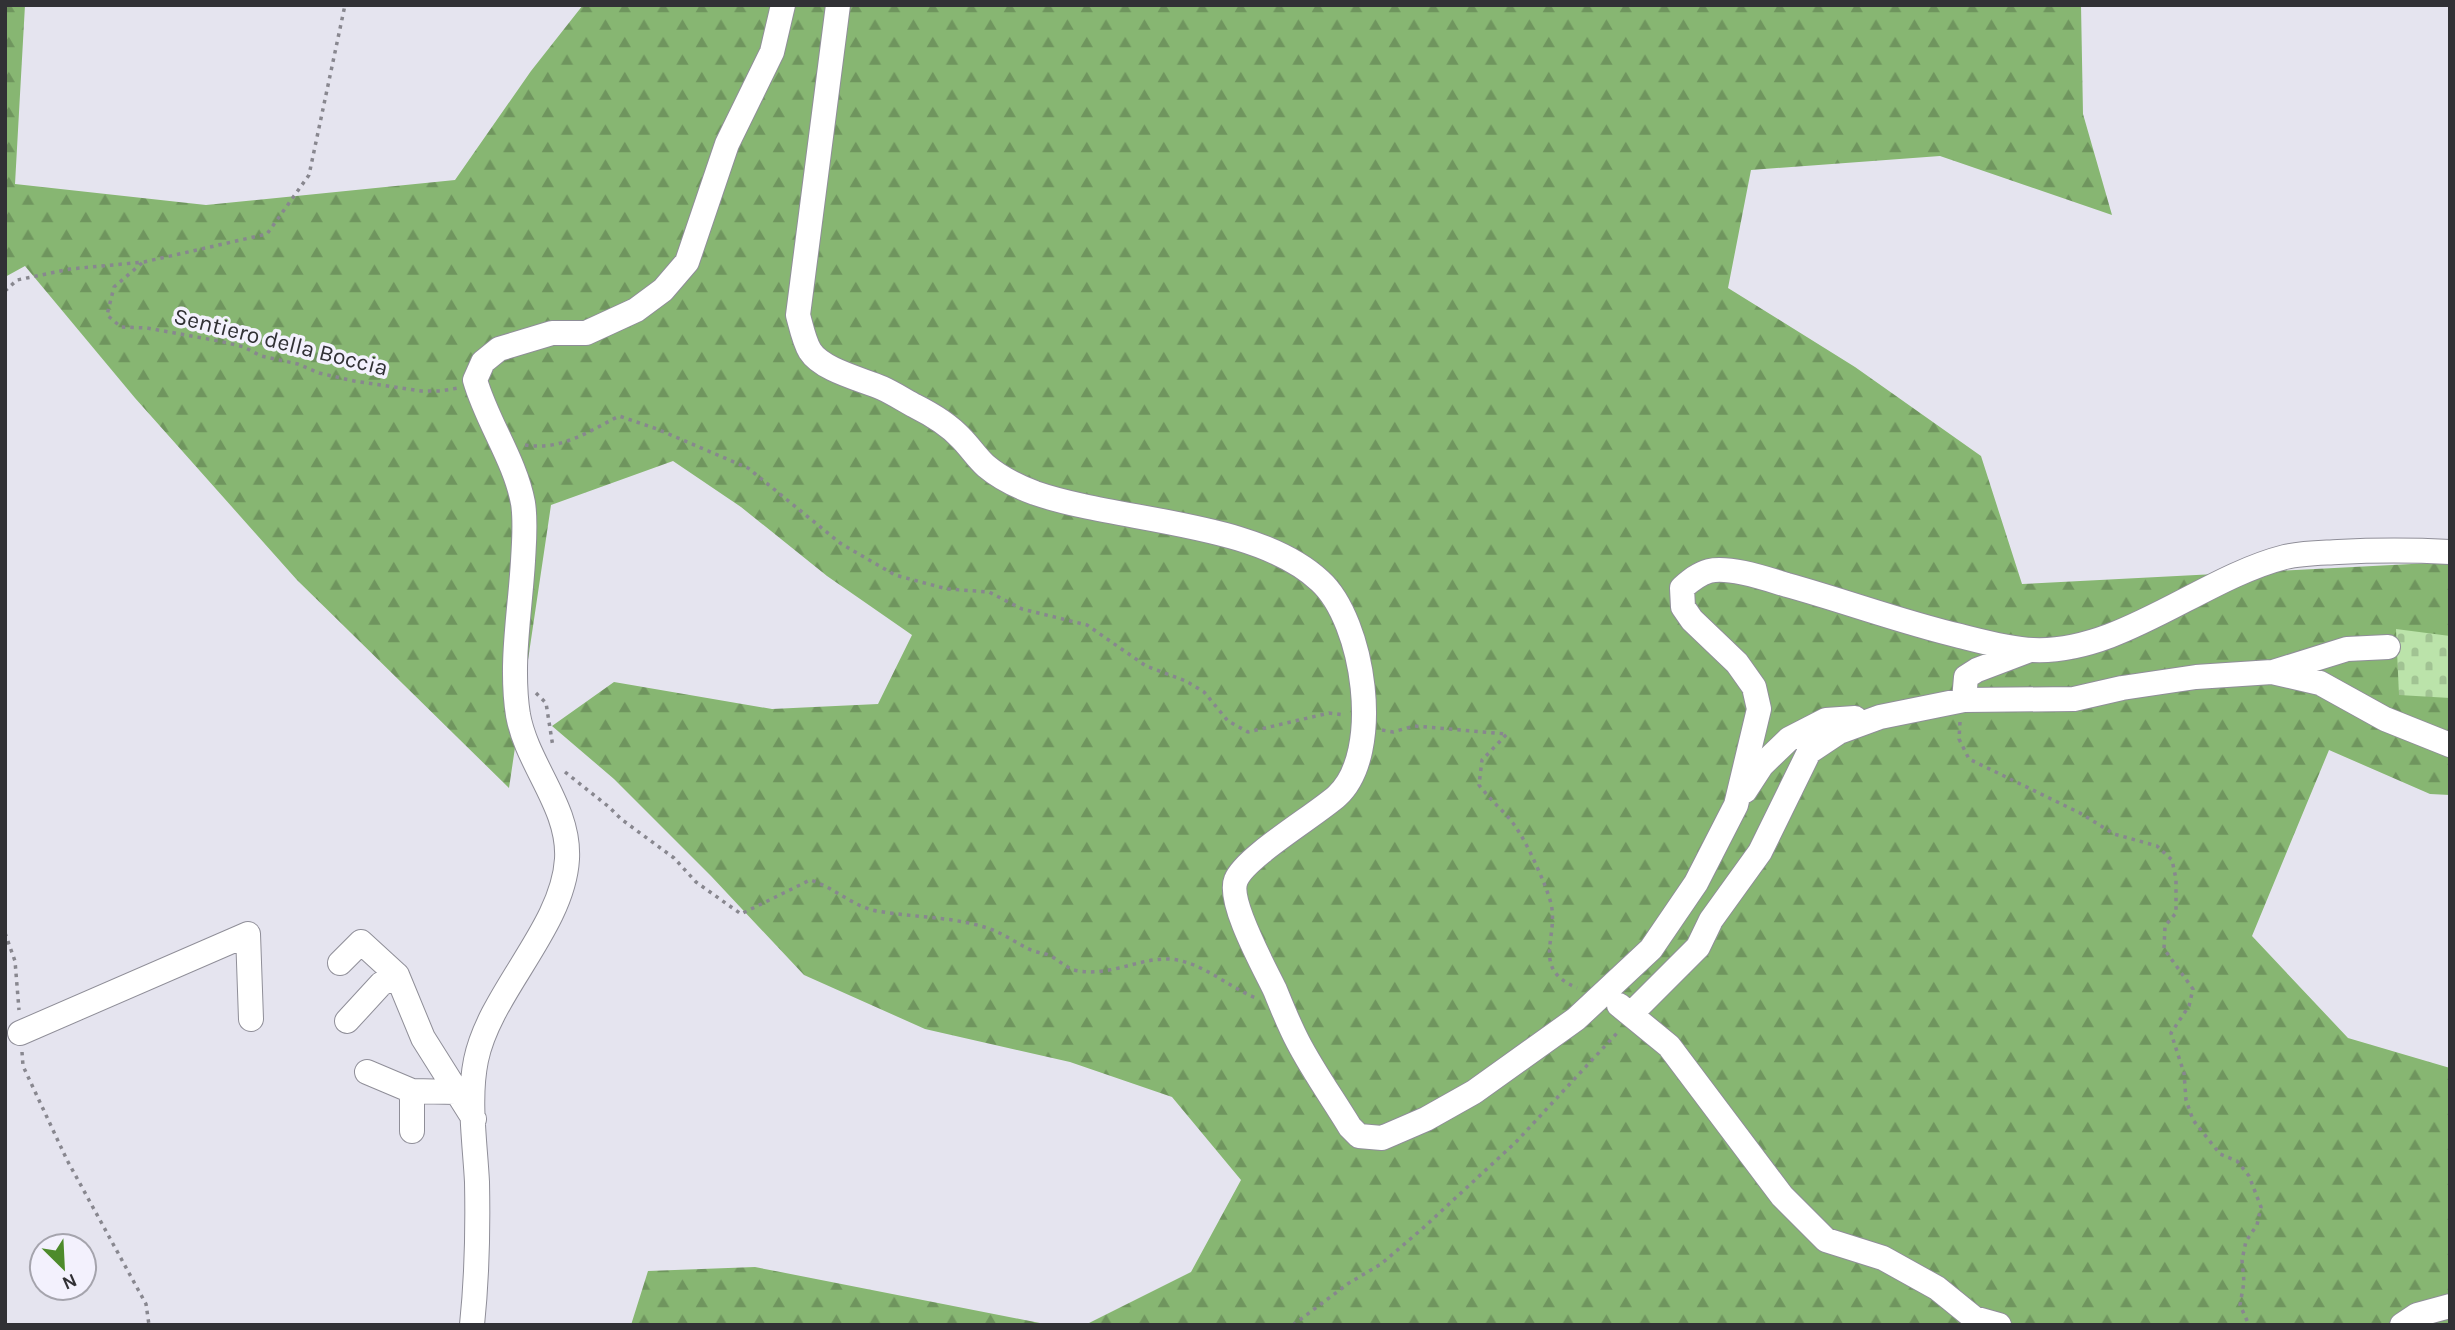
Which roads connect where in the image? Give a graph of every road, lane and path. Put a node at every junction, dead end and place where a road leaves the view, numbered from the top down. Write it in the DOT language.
graph roads {
  1 [pos="345,5"];
  2 [pos="783,5"];
  3 [pos="838,5"];
  4 [pos="144,262"];
  5 [pos="5,291"];
  6 [pos="477,386"];
  7 [pos="499,440"];
  8 [pos="2450,552"];
  9 [pos="2388,647"];
  10 [pos="2031,650"];
  11 [pos="2272,672"];
  12 [pos="516,691"];
  13 [pos="1964,700"];
  14 [pos="1880,717"];
  15 [pos="1362,724"];
  16 [pos="2450,745"];
  17 [pos="553,749"];
  18 [pos="562,770"];
  19 [pos="1736,805"];
  20 [pos="5,933"];
  21 [pos="340,963"];
  22 [pos="397,975"];
  23 [pos="1600,996"];
  24 [pos="1259,999"];
  25 [pos="1631,1014"];
  26 [pos="251,1018"];
  27 [pos="347,1021"];
  28 [pos="20,1033"];
  29 [pos="367,1072"];
  30 [pos="412,1091"];
  31 [pos="456,1092"];
  32 [pos="474,1120"];
  33 [pos="412,1131"];
  34 [pos="2450,1306"];
  35 [pos="149,1325"];
  36 [pos="472,1325"];
  37 [pos="1293,1325"];
  38 [pos="2000,1325"];
  39 [pos="2249,1325"];
  40 [pos="2402,1325"];
  1 -- 4 [label="path"];
  2 -- 6 [label="street"];
  3 -- 15 [label="street"];
  4 -- 5 [label="path"];
  4 -- 6 [label="path, Sentiero della Boccia"];
  6 -- 7 [label="street"];
  7 -- 12 [label="street"];
  7 -- 15 [label="path"];
  8 -- 10 [label="street"];
  9 -- 11 [label="street"];
  10 -- 13 [label="street"];
  10 -- 19 [label="street"];
  11 -- 13 [label="street"];
  11 -- 16 [label="street"];
  12 -- 17 [label="path"];
  12 -- 32 [label="street"];
  13 -- 14 [label="street"];
  13 -- 39 [label="path"];
  14 -- 19 [label="street"];
  14 -- 25 [label="street"];
  15 -- 23 [label="path"];
  15 -- 23 [label="street"];
  18 -- 24 [label="path"];
  19 -- 23 [label="street"];
  20 -- 28 [label="path"];
  21 -- 22 [label="street"];
  22 -- 27 [label="street"];
  22 -- 31 [label="street"];
  23 -- 25 [label="street"];
  25 -- 37 [label="path"];
  25 -- 38 [label="street"];
  26 -- 28 [label="street"];
  28 -- 35 [label="path"];
  29 -- 30 [label="street"];
  30 -- 31 [label="street"];
  30 -- 33 [label="street"];
  31 -- 32 [label="street"];
  32 -- 36 [label="street"];
  34 -- 40 [label="street"];
}
